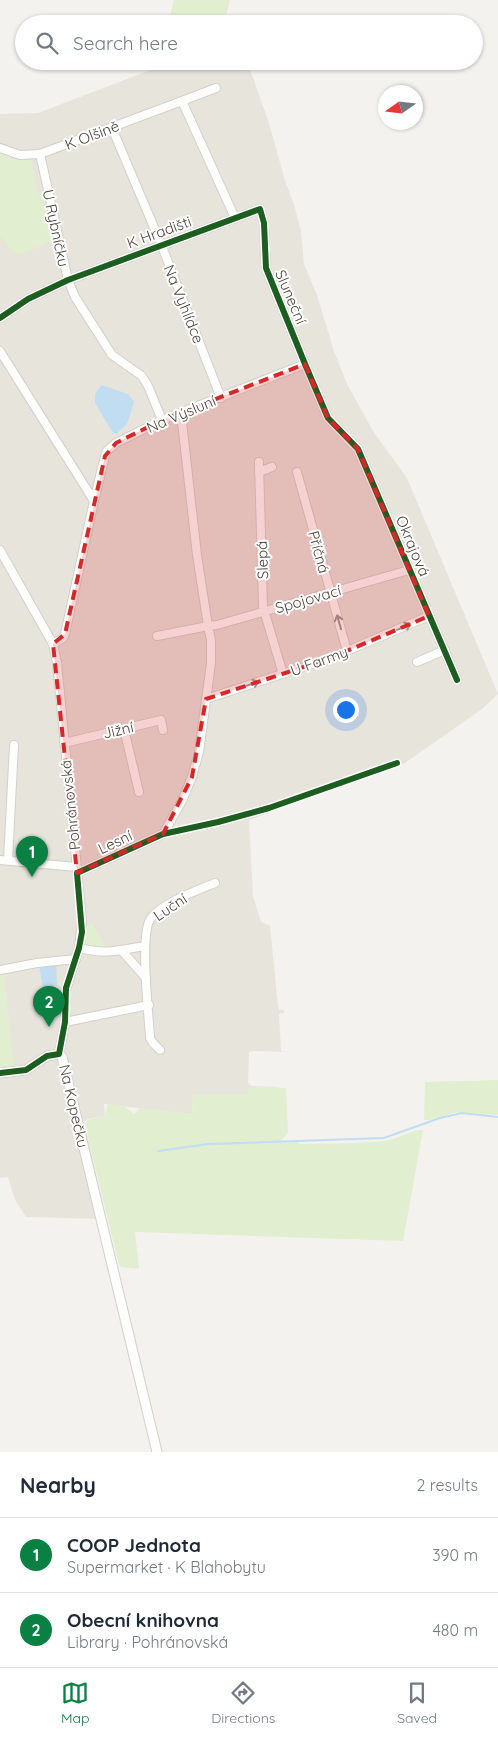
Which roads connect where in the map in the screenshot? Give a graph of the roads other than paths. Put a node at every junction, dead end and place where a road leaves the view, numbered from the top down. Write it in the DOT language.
graph roads {
  1 [pos="216,88"];
  2 [pos="182,101"];
  3 [pos="112,128"];
  4 [pos="0,148"];
  5 [pos="40,154"];
  6 [pos="260,209"];
  7 [pos="235,218"];
  8 [pos="161,244"];
  9 [pos="68,280"];
  10 [pos="0,318"];
  11 [pos="0,351"];
  12 [pos="305,364"];
  13 [pos="221,398"];
  14 [pos="181,413"];
  15 [pos="162,420"];
  16 [pos="259,462"];
  17 [pos="272,467"];
  18 [pos="259,472"];
  19 [pos="297,472"];
  20 [pos="308,480"];
  21 [pos="300,483"];
  22 [pos="374,484"];
  23 [pos="94,501"];
  24 [pos="0,550"];
  25 [pos="409,570"];
  26 [pos="330,593"];
  27 [pos="264,612"];
  28 [pos="429,616"];
  29 [pos="208,626"];
  30 [pos="157,636"];
  31 [pos="53,644"];
  32 [pos="445,650"];
  33 [pos="347,651"];
  34 [pos="417,662"];
  35 [pos="282,674"];
  36 [pos="457,680"];
  37 [pos="206,699"];
  38 [pos="124,729"];
  39 [pos="164,730"];
  40 [pos="64,743"];
  41 [pos="14,745"];
  42 [pos="139,792"];
  43 [pos="4,860"];
  44 [pos="77,870"];
  45 [pos="215,883"];
  46 [pos="145,946"];
  47 [pos="79,948"];
  48 [pos="122,951"];
  49 [pos="76,959"];
  50 [pos="0,970"];
  51 [pos="146,978"];
  52 [pos="149,1005"];
  53 [pos="65,1022"];
  54 [pos="160,1050"];
  55 [pos="60,1054"];
  56 [pos="0,1072"];
  57 [pos="157,1452"];
  1 -- 2 [label="street"];
  2 -- 3 [label="street, K Olšině"];
  2 -- 7 [label="street"];
  3 -- 5 [label="street, K Olšině"];
  3 -- 8 [label="street, Na Vyhlídce"];
  4 -- 5 [label="street, K Olšině"];
  5 -- 9 [label="street, U Rybníčku"];
  6 -- 7 [label="street, K Hradišti"];
  6 -- 12 [label="street, Sluneční"];
  7 -- 8 [label="street, K Hradišti"];
  8 -- 9 [label="street, K Hradišti"];
  8 -- 13 [label="street, Na Vyhlídce"];
  9 -- 10 [label="street"];
  9 -- 15 [label="street, U Rybníčku"];
  11 -- 23 [label="street"];
  12 -- 13 [label="street, Na Výsluní"];
  12 -- 22 [label="street, Sluneční"];
  13 -- 14 [label="street, Na Výsluní"];
  14 -- 15 [label="street, Na Výsluní"];
  14 -- 29 [label="street, Lesní"];
  15 -- 23 [label="street, Na Výsluní"];
  16 -- 18 [label="street, Slepá"];
  17 -- 18 [label="street"];
  18 -- 27 [label="street, Slepá"];
  19 -- 21 [label="street, Příčná"];
  20 -- 21 [label="street"];
  21 -- 26 [label="street, Příčná"];
  22 -- 25 [label="street, Okrajová"];
  23 -- 31 [label="street, Na Výsluní"];
  24 -- 31 [label="street, Pohránovská"];
  25 -- 26 [label="street, Spojovací"];
  25 -- 28 [label="street, Okrajová"];
  26 -- 27 [label="street, Spojovací"];
  33 -- 26 [label="street, Příčná, one-way"];
  27 -- 29 [label="street, Spojovací"];
  27 -- 35 [label="street, Slepá"];
  28 -- 32 [label="street, Okrajová"];
  33 -- 28 [label="street, U Farmy, one-way"];
  29 -- 30 [label="street"];
  29 -- 37 [label="street, Lesní"];
  31 -- 40 [label="street, Pohránovská"];
  32 -- 34 [label="street"];
  32 -- 36 [label="street, Okrajová"];
  33 -- 35 [label="street, U Farmy"];
  37 -- 35 [label="street, U Farmy, one-way"];
  37 -- 44 [label="street, Lesní"];
  38 -- 39 [label="street, Jižní"];
  38 -- 40 [label="street, Jižní"];
  38 -- 42 [label="street"];
  40 -- 44 [label="street, Pohránovská"];
  41 -- 43 [label="street"];
  43 -- 44 [label="street"];
  44 -- 47 [label="street, Pohránovská"];
  45 -- 46 [label="street, Luční"];
  46 -- 48 [label="street"];
  46 -- 51 [label="street"];
  47 -- 48 [label="street"];
  47 -- 49 [label="street, Pohránovská"];
  48 -- 51 [label="street"];
  49 -- 50 [label="street"];
  49 -- 53 [label="street, Pohránovská"];
  51 -- 52 [label="street"];
  52 -- 53 [label="street"];
  52 -- 54 [label="street"];
  53 -- 55 [label="street, Pohránovská"];
  55 -- 56 [label="street, Na Kopečku"];
  55 -- 57 [label="street, Na Kopečku"];
}
